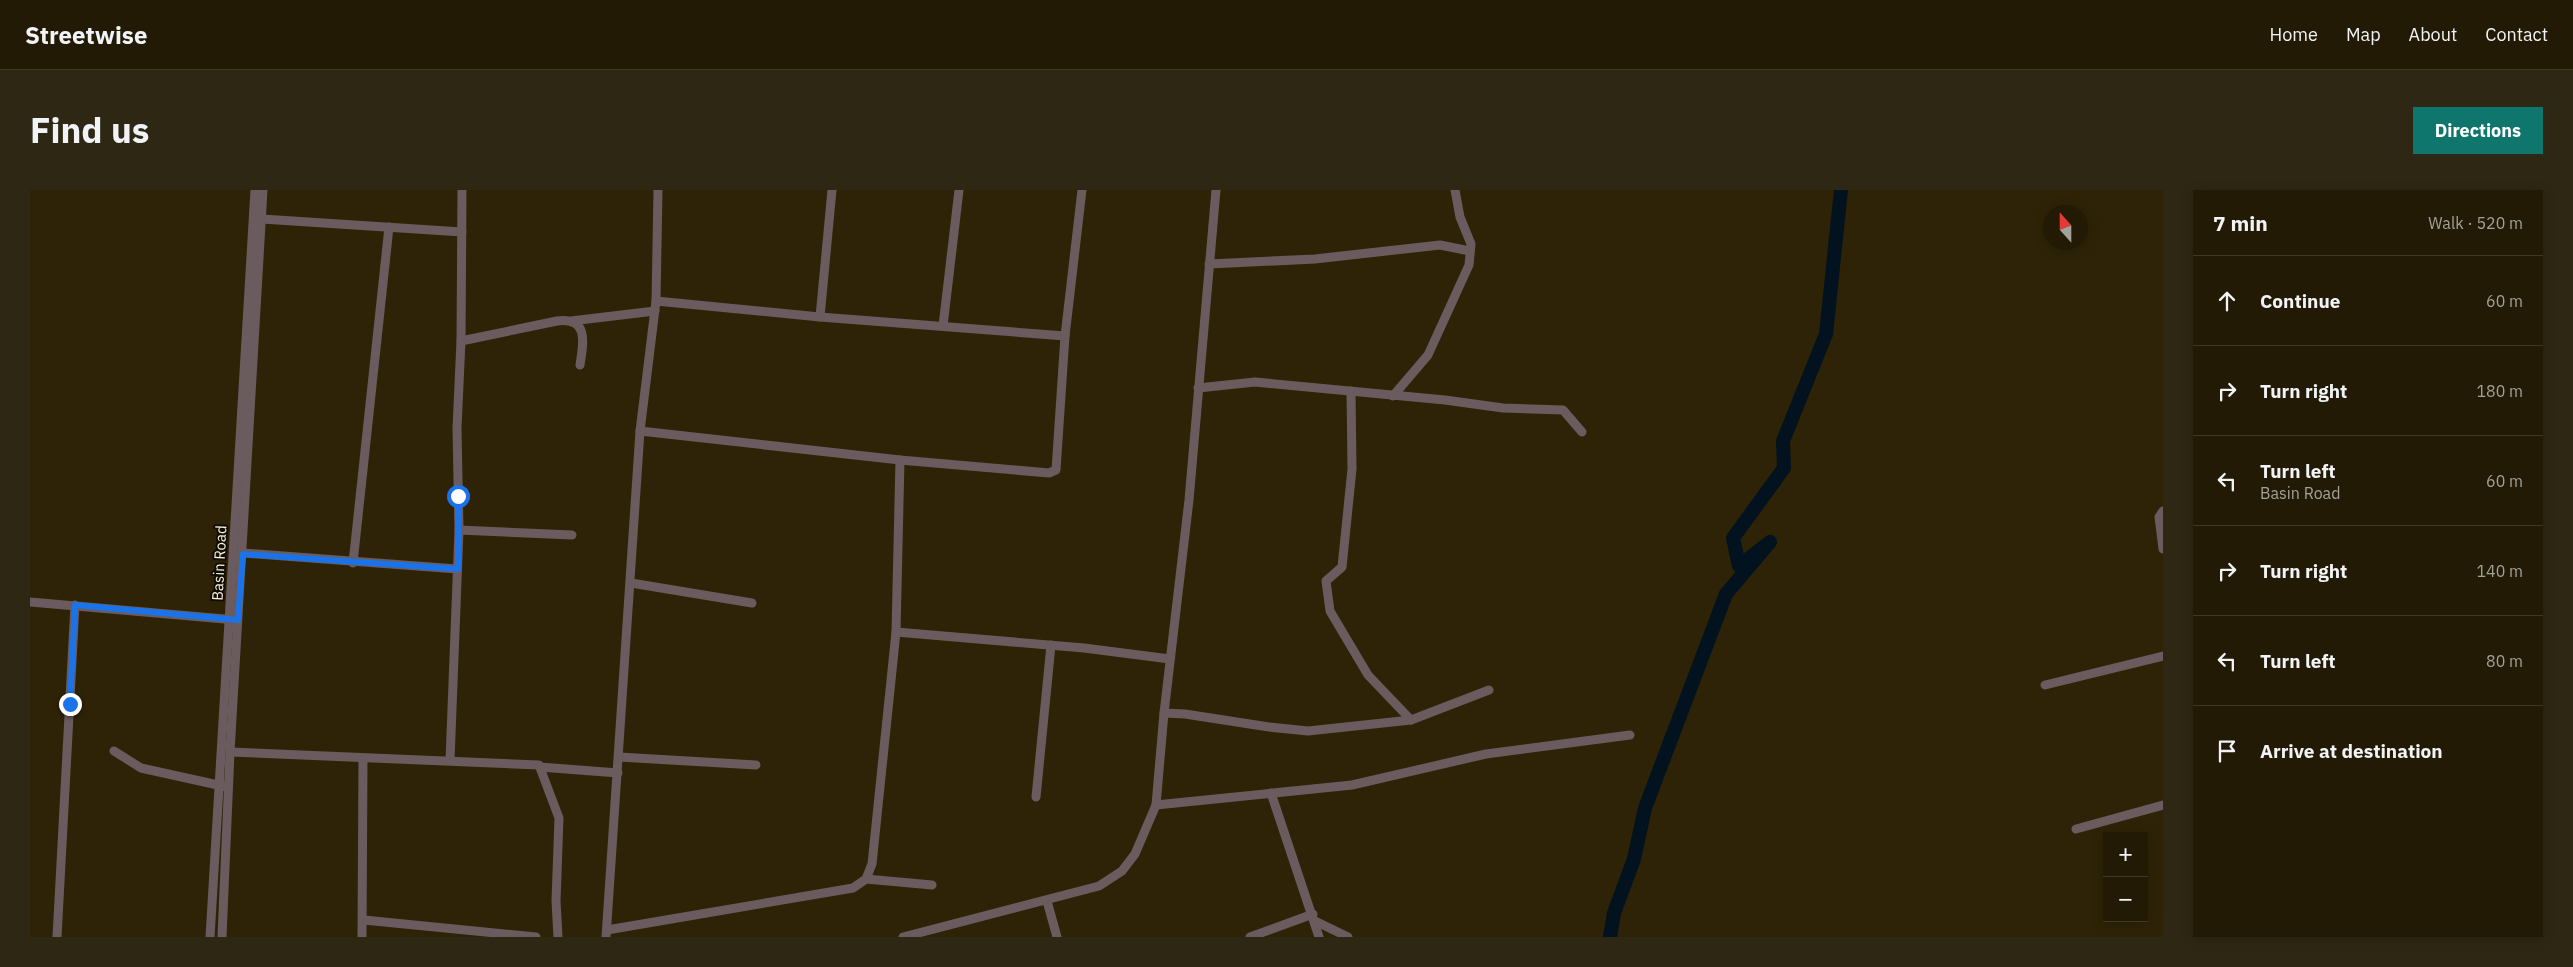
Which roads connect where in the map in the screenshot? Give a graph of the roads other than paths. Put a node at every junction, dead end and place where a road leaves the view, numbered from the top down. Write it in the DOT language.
graph roads {
  1 [pos="255,190"];
  2 [pos="264,190"];
  3 [pos="462,190"];
  4 [pos="658,190"];
  5 [pos="832,190"];
  6 [pos="959,190"];
  7 [pos="1082,190"];
  8 [pos="1216,190"];
  9 [pos="1455,190"];
  10 [pos="262,218"];
  11 [pos="389,227"];
  12 [pos="462,232"];
  13 [pos="1470,251"];
  14 [pos="1209,264"];
  15 [pos="656,301"];
  16 [pos="655,311"];
  17 [pos="820,317"];
  18 [pos="571,321"];
  19 [pos="943,326"];
  20 [pos="1065,336"];
  21 [pos="461,341"];
  22 [pos="250,345"];
  23 [pos="580,365"];
  24 [pos="1198,388"];
  25 [pos="1351,391"];
  26 [pos="1393,396"];
  27 [pos="640,430"];
  28 [pos="1582,432"];
  29 [pos="900,460"];
  30 [pos="2163,511"];
  31 [pos="459,530"];
  32 [pos="572,535"];
  33 [pos="2163,549"];
  34 [pos="243,554"];
  35 [pos="354,563"];
  36 [pos="458,569"];
  37 [pos="631,583"];
  38 [pos="30,602"];
  39 [pos="752,603"];
  40 [pos="75,605"];
  41 [pos="234,620"];
  42 [pos="896,632"];
  43 [pos="1051,645"];
  44 [pos="2163,656"];
  45 [pos="1170,659"];
  46 [pos="2045,685"];
  47 [pos="1489,690"];
  48 [pos="1164,713"];
  49 [pos="1411,720"];
  50 [pos="1630,735"];
  51 [pos="114,751"];
  52 [pos="230,752"];
  53 [pos="619,757"];
  54 [pos="363,759"];
  55 [pos="450,760"];
  56 [pos="756,765"];
  57 [pos="540,767"];
  58 [pos="618,773"];
  59 [pos="225,787"];
  60 [pos="1271,793"];
  61 [pos="1036,797"];
  62 [pos="1156,805"];
  63 [pos="2163,805"];
  64 [pos="2076,829"];
  65 [pos="866,879"];
  66 [pos="932,885"];
  67 [pos="1048,901"];
  68 [pos="1314,918"];
  69 [pos="364,920"];
  70 [pos="606,934"];
  71 [pos="57,937"];
  72 [pos="210,937"];
  73 [pos="222,937"];
  74 [pos="362,937"];
  75 [pos="536,937"];
  76 [pos="558,937"];
  77 [pos="903,937"];
  78 [pos="1057,937"];
  79 [pos="1250,937"];
  80 [pos="1319,937"];
  81 [pos="1348,937"];
  1 -- 22 [label="street, Basin Road"];
  2 -- 10 [label="street, Basin Road"];
  3 -- 12 [label="street"];
  4 -- 15 [label="street"];
  5 -- 17 [label="street"];
  6 -- 19 [label="street"];
  7 -- 20 [label="street"];
  8 -- 14 [label="street"];
  9 -- 13 [label="street"];
  10 -- 11 [label="street"];
  10 -- 22 [label="street, Basin Road"];
  11 -- 12 [label="street"];
  11 -- 35 [label="street"];
  12 -- 21 [label="street"];
  13 -- 14 [label="street"];
  13 -- 26 [label="street"];
  14 -- 24 [label="street"];
  15 -- 16 [label="street"];
  15 -- 17 [label="street"];
  16 -- 18 [label="street"];
  16 -- 27 [label="street"];
  17 -- 19 [label="street"];
  18 -- 21 [label="street"];
  18 -- 23 [label="street"];
  19 -- 20 [label="street"];
  20 -- 29 [label="street"];
  21 -- 31 [label="street"];
  22 -- 34 [label="street, Basin Road"];
  22 -- 41 [label="street, Basin Road"];
  24 -- 25 [label="street"];
  24 -- 45 [label="street"];
  25 -- 26 [label="street"];
  25 -- 49 [label="street"];
  26 -- 28 [label="street"];
  27 -- 29 [label="street"];
  27 -- 37 [label="street"];
  29 -- 42 [label="street"];
  30 -- 33 [label="street"];
  31 -- 32 [label="street"];
  31 -- 36 [label="street"];
  34 -- 35 [label="street"];
  34 -- 41 [label="street, Basin Road"];
  35 -- 36 [label="street"];
  36 -- 55 [label="street"];
  37 -- 39 [label="street"];
  37 -- 53 [label="street"];
  38 -- 40 [label="street"];
  40 -- 41 [label="street"];
  40 -- 71 [label="street"];
  41 -- 52 [label="street, Basin Road"];
  41 -- 59 [label="street, Basin Road"];
  42 -- 43 [label="street"];
  42 -- 65 [label="street"];
  43 -- 45 [label="street"];
  43 -- 61 [label="street"];
  44 -- 46 [label="street"];
  45 -- 48 [label="street"];
  47 -- 49 [label="street"];
  48 -- 49 [label="street"];
  48 -- 62 [label="street"];
  50 -- 60 [label="street"];
  51 -- 59 [label="street"];
  52 -- 54 [label="street"];
  52 -- 59 [label="street, Basin Road"];
  53 -- 56 [label="street"];
  53 -- 58 [label="street"];
  54 -- 55 [label="street"];
  54 -- 69 [label="street"];
  55 -- 57 [label="street"];
  57 -- 58 [label="street"];
  57 -- 76 [label="street"];
  58 -- 70 [label="street"];
  59 -- 72 [label="street, Basin Road"];
  59 -- 73 [label="street, Basin Road"];
  60 -- 62 [label="street"];
  60 -- 68 [label="street"];
  62 -- 67 [label="street"];
  63 -- 64 [label="street"];
  65 -- 66 [label="street"];
  65 -- 70 [label="street"];
  67 -- 77 [label="street"];
  67 -- 78 [label="street"];
  68 -- 79 [label="street"];
  68 -- 80 [label="street"];
  68 -- 81 [label="street"];
  69 -- 74 [label="street"];
  69 -- 75 [label="street"];
}
